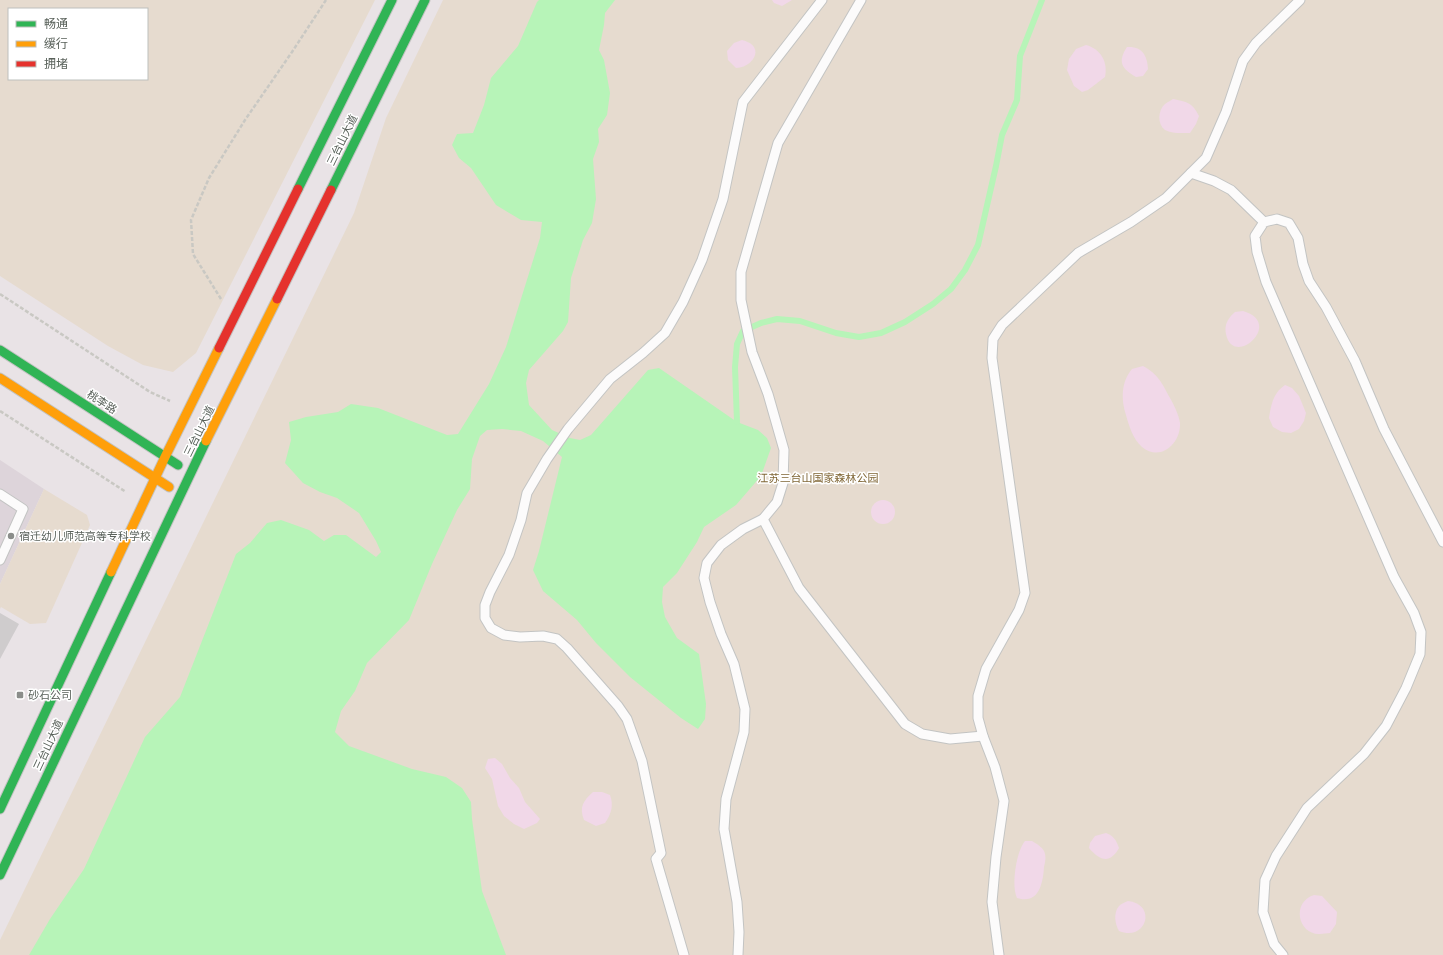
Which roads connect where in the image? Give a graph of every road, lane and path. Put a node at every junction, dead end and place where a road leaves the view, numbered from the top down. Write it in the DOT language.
graph roads {
  1 [pos="326,0"];
  2 [pos="392,0"];
  3 [pos="425,0"];
  4 [pos="822,0"];
  5 [pos="861,0"];
  6 [pos="1300,0"];
  7 [pos="1191,173"];
  8 [pos="1264,222"];
  9 [pos="0,294"];
  10 [pos="234,318"];
  11 [pos="0,350"];
  12 [pos="0,378"];
  13 [pos="189,409"];
  14 [pos="0,411"];
  15 [pos="165,457"];
  16 [pos="191,474"];
  17 [pos="156,479"];
  18 [pos="0,494"];
  19 [pos="180,494"];
  20 [pos="144,504"];
  21 [pos="763,519"];
  22 [pos="1443,542"];
  23 [pos="0,560"];
  24 [pos="983,736"];
  25 [pos="0,809"];
  26 [pos="0,875"];
  27 [pos="684,955"];
  28 [pos="738,955"];
  29 [pos="999,955"];
  30 [pos="1283,955"];
  1 -- 10 [label="path"];
  2 -- 10 [label="main road, 三台山大道"];
  3 -- 16 [label="main road, 三台山大道"];
  4 -- 27 [label="lane"];
  5 -- 21 [label="lane"];
  6 -- 7 [label="lane"];
  7 -- 8 [label="lane"];
  7 -- 24 [label="lane"];
  8 -- 22 [label="lane"];
  8 -- 30 [label="lane"];
  9 -- 13 [label="path"];
  10 -- 13 [label="main road, 三台山大道"];
  11 -- 15 [label="main road, 桃李路"];
  12 -- 17 [label="main road"];
  13 -- 15 [label="main road, 三台山大道"];
  14 -- 20 [label="path"];
  15 -- 16 [label="main road, 桃李路"];
  15 -- 17 [label="main road, 三台山大道"];
  16 -- 19 [label="main road, 三台山大道"];
  17 -- 19 [label="main road"];
  17 -- 20 [label="main road, 三台山大道"];
  18 -- 23 [label="lane"];
  19 -- 26 [label="main road, 三台山大道"];
  20 -- 25 [label="main road, 三台山大道"];
  21 -- 24 [label="lane"];
  21 -- 28 [label="lane"];
  24 -- 29 [label="lane"];
}
